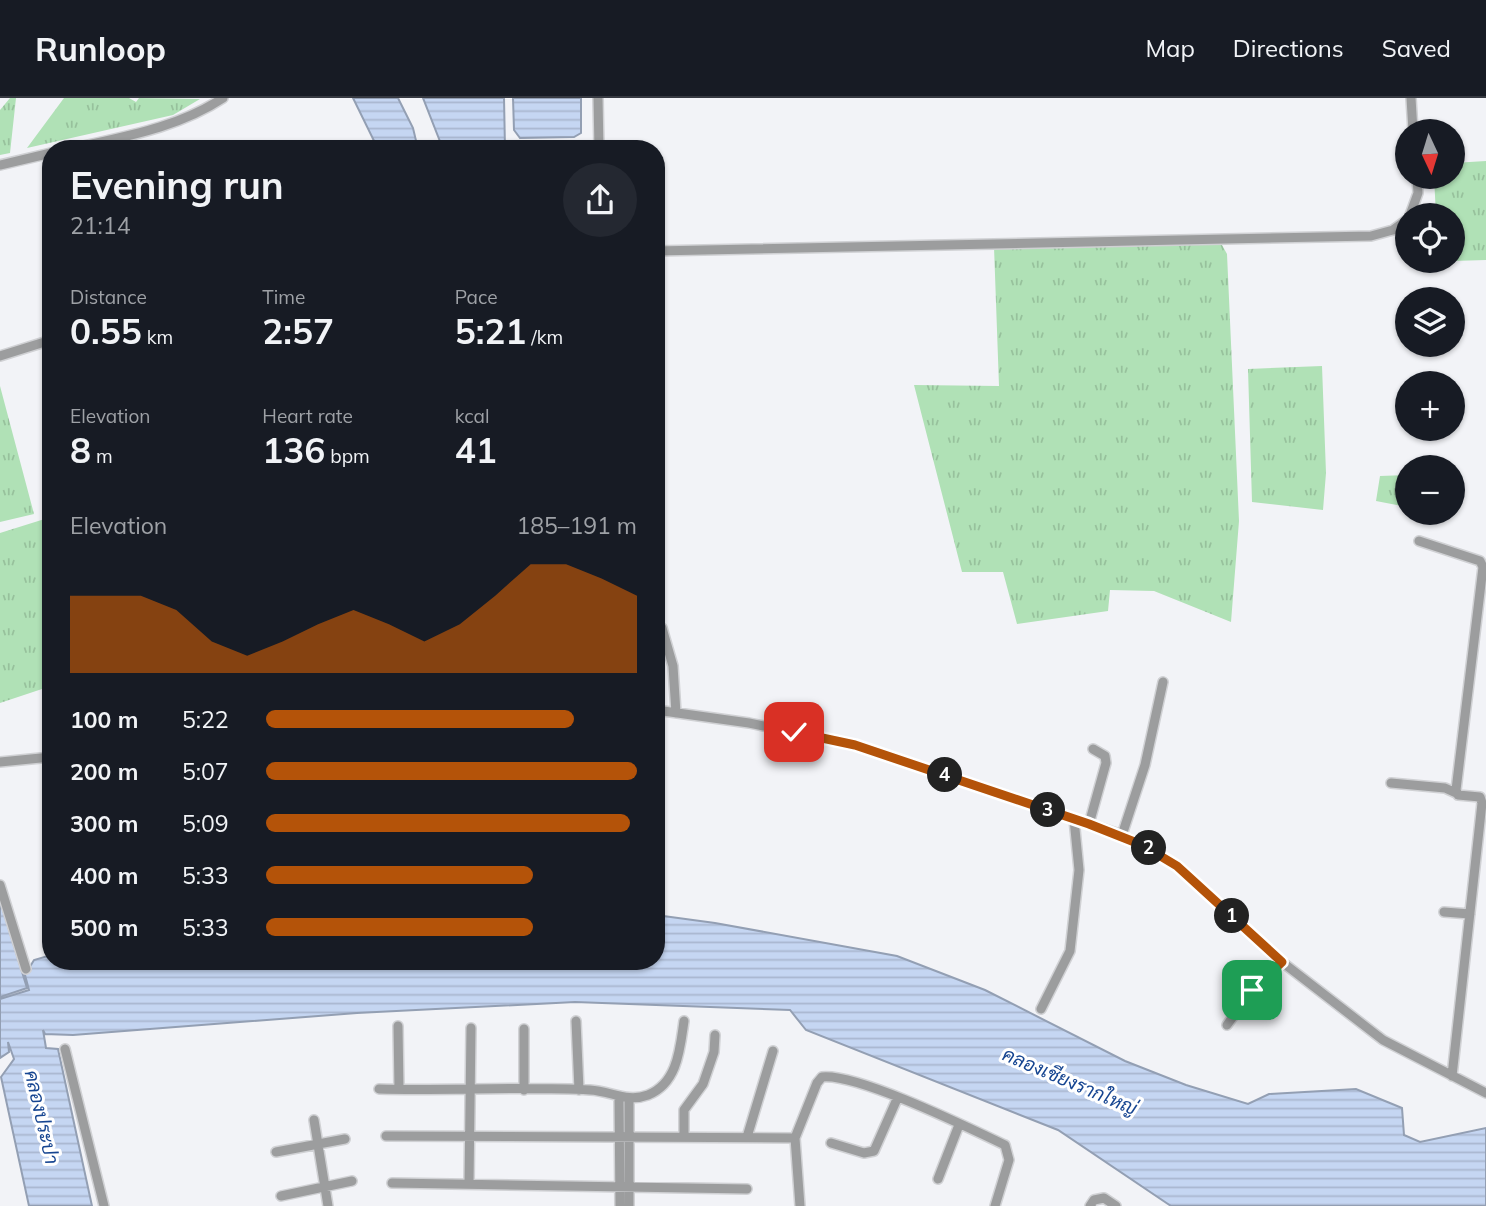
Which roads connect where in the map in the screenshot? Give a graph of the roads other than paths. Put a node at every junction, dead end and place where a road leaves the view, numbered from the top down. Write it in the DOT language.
graph roads {
  1 [pos="223,98"];
  2 [pos="598,98"];
  3 [pos="1411,98"];
  4 [pos="1412,119"];
  5 [pos="106,140"];
  6 [pos="599,140"];
  7 [pos="42,155"];
  8 [pos="0,164"];
  9 [pos="1395,229"];
  10 [pos="665,251"];
  11 [pos="42,343"];
  12 [pos="0,356"];
  13 [pos="1419,541"];
  14 [pos="665,638"];
  15 [pos="1163,682"];
  16 [pos="665,711"];
  17 [pos="676,713"];
  18 [pos="1093,749"];
  19 [pos="42,758"];
  20 [pos="0,762"];
  21 [pos="1391,783"];
  22 [pos="1456,793"];
  23 [pos="1074,819"];
  24 [pos="1089,824"];
  25 [pos="1122,835"];
  26 [pos="0,886"];
  27 [pos="1444,912"];
  28 [pos="1470,914"];
  29 [pos="1282,962"];
  30 [pos="26,969"];
  31 [pos="1041,1009"];
  32 [pos="576,1021"];
  33 [pos="684,1021"];
  34 [pos="1227,1025"];
  35 [pos="398,1026"];
  36 [pos="471,1028"];
  37 [pos="524,1029"];
  38 [pos="715,1035"];
  39 [pos="65,1049"];
  40 [pos="773,1051"];
  41 [pos="1452,1076"];
  42 [pos="379,1089"];
  43 [pos="399,1089"];
  44 [pos="471,1090"];
  45 [pos="524,1090"];
  46 [pos="579,1090"];
  47 [pos="1486,1093"];
  48 [pos="624,1098"];
  49 [pos="897,1099"];
  50 [pos="314,1120"];
  51 [pos="959,1125"];
  52 [pos="386,1136"];
  53 [pos="470,1136"];
  54 [pos="624,1137"];
  55 [pos="684,1137"];
  56 [pos="750,1137"];
  57 [pos="795,1138"];
  58 [pos="345,1139"];
  59 [pos="831,1143"];
  60 [pos="317,1145"];
  61 [pos="276,1152"];
  62 [pos="938,1179"];
  63 [pos="352,1181"];
  64 [pos="391,1183"];
  65 [pos="469,1183"];
  66 [pos="624,1186"];
  67 [pos="325,1187"];
  68 [pos="747,1189"];
  69 [pos="281,1196"];
  70 [pos="104,1206"];
  71 [pos="328,1206"];
  72 [pos="620,1206"];
  73 [pos="629,1206"];
  74 [pos="800,1206"];
  75 [pos="995,1206"];
  76 [pos="1090,1206"];
  77 [pos="1116,1206"];
  1 -- 5 [label="street"];
  2 -- 6 [label="street"];
  3 -- 4 [label="street"];
  7 -- 8 [label="street"];
  9 -- 10 [label="street"];
  11 -- 12 [label="street"];
  13 -- 22 [label="street"];
  14 -- 17 [label="street"];
  15 -- 25 [label="street"];
  16 -- 17 [label="street"];
  17 -- 23 [label="street"];
  18 -- 24 [label="street"];
  19 -- 20 [label="street"];
  21 -- 22 [label="street"];
  22 -- 28 [label="street"];
  23 -- 24 [label="street"];
  23 -- 31 [label="street"];
  24 -- 25 [label="street"];
  25 -- 29 [label="street"];
  26 -- 30 [label="street"];
  27 -- 28 [label="street"];
  28 -- 41 [label="street"];
  29 -- 34 [label="street"];
  29 -- 41 [label="street"];
  32 -- 46 [label="street"];
  33 -- 48 [label="street"];
  35 -- 43 [label="street"];
  36 -- 44 [label="street"];
  37 -- 45 [label="street"];
  38 -- 55 [label="street"];
  39 -- 70 [label="street"];
  40 -- 56 [label="street"];
  41 -- 47 [label="street"];
  42 -- 43 [label="street"];
  43 -- 44 [label="street"];
  44 -- 45 [label="street"];
  44 -- 53 [label="street"];
  45 -- 46 [label="street"];
  46 -- 48 [label="street"];
  48 -- 54 [label="street"];
  49 -- 51 [label="street"];
  49 -- 57 [label="street"];
  49 -- 59 [label="street"];
  50 -- 60 [label="street"];
  51 -- 62 [label="street"];
  51 -- 75 [label="street"];
  52 -- 53 [label="street"];
  53 -- 54 [label="street"];
  53 -- 65 [label="street"];
  54 -- 55 [label="street"];
  54 -- 66 [label="street"];
  55 -- 56 [label="street"];
  56 -- 57 [label="street"];
  57 -- 74 [label="street"];
  58 -- 60 [label="street"];
  60 -- 61 [label="street"];
  60 -- 67 [label="street"];
  63 -- 67 [label="street"];
  64 -- 65 [label="street"];
  65 -- 66 [label="street"];
  66 -- 68 [label="street"];
  66 -- 72 [label="street"];
  66 -- 73 [label="street"];
  67 -- 69 [label="street"];
  67 -- 71 [label="street"];
  76 -- 77 [label="street"];
}
